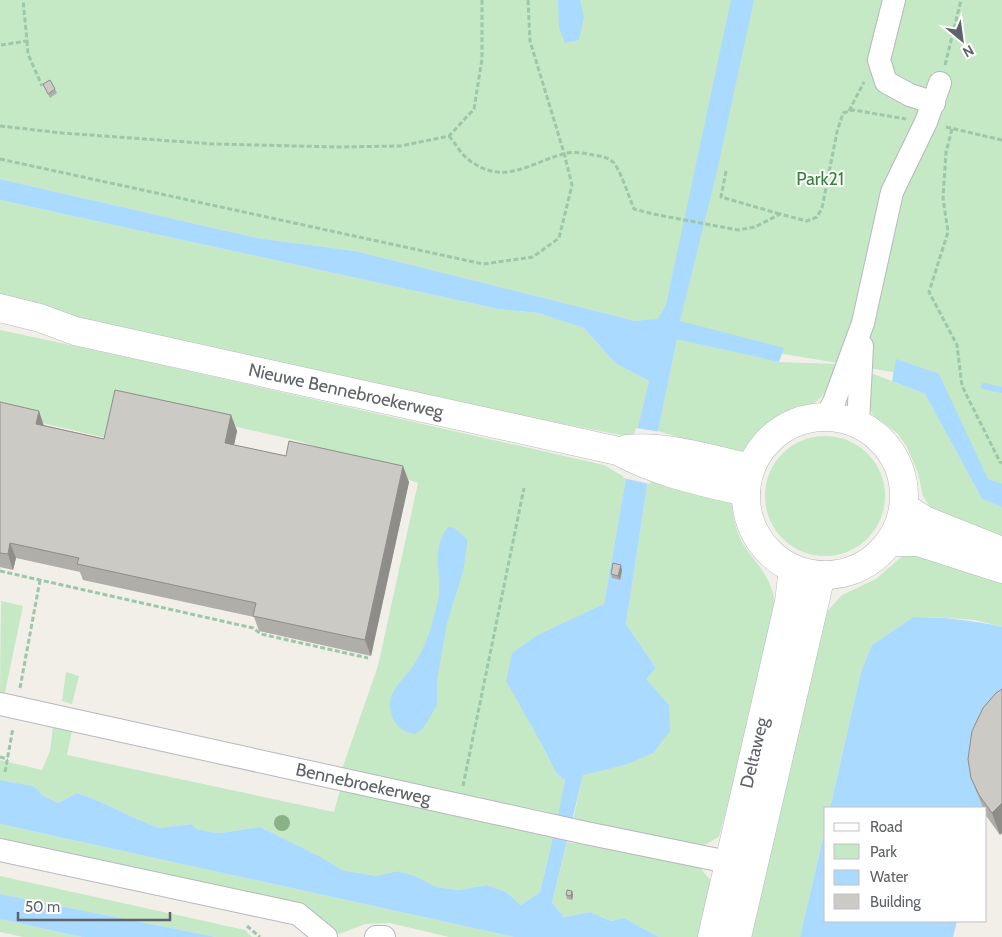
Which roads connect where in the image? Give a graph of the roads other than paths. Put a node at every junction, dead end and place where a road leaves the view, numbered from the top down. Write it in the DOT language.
graph roads {
  1 [pos="894,0"];
  2 [pos="0,308"];
  3 [pos="863,323"];
  4 [pos="0,324"];
  5 [pos="75,332"];
  6 [pos="826,417"];
  7 [pos="858,424"];
  8 [pos="749,480"];
  9 [pos="904,507"];
  10 [pos="891,542"];
  11 [pos="1002,551"];
  12 [pos="793,569"];
  13 [pos="1002,569"];
  14 [pos="821,575"];
  15 [pos="8,705"];
  16 [pos="0,850"];
  17 [pos="728,862"];
  18 [pos="326,937"];
  19 [pos="376,937"];
  20 [pos="384,937"];
  21 [pos="712,937"];
  22 [pos="737,937"];
  1 -- 3 [label="street"];
  2 -- 5 [label="main road, Nieuwe Bennebroekerweg"];
  3 -- 6 [label="street"];
  3 -- 7 [label="street"];
  4 -- 5 [label="main road, Nieuwe Bennebroekerweg"];
  5 -- 8 [label="main road, Nieuwe Bennebroekerweg"];
  6 -- 7 [label="main road"];
  6 -- 8 [label="main road"];
  7 -- 9 [label="main road"];
  8 -- 12 [label="main road"];
  9 -- 10 [label="main road"];
  9 -- 11 [label="main road"];
  10 -- 13 [label="main road"];
  10 -- 14 [label="main road"];
  12 -- 14 [label="main road"];
  12 -- 17 [label="main road, Deltaweg"];
  14 -- 22 [label="main road, Deltaweg"];
  15 -- 17 [label="street, Bennebroekerweg"];
  16 -- 18 [label="street"];
  17 -- 21 [label="main road, Deltaweg"];
  19 -- 20 [label="street"];
}
